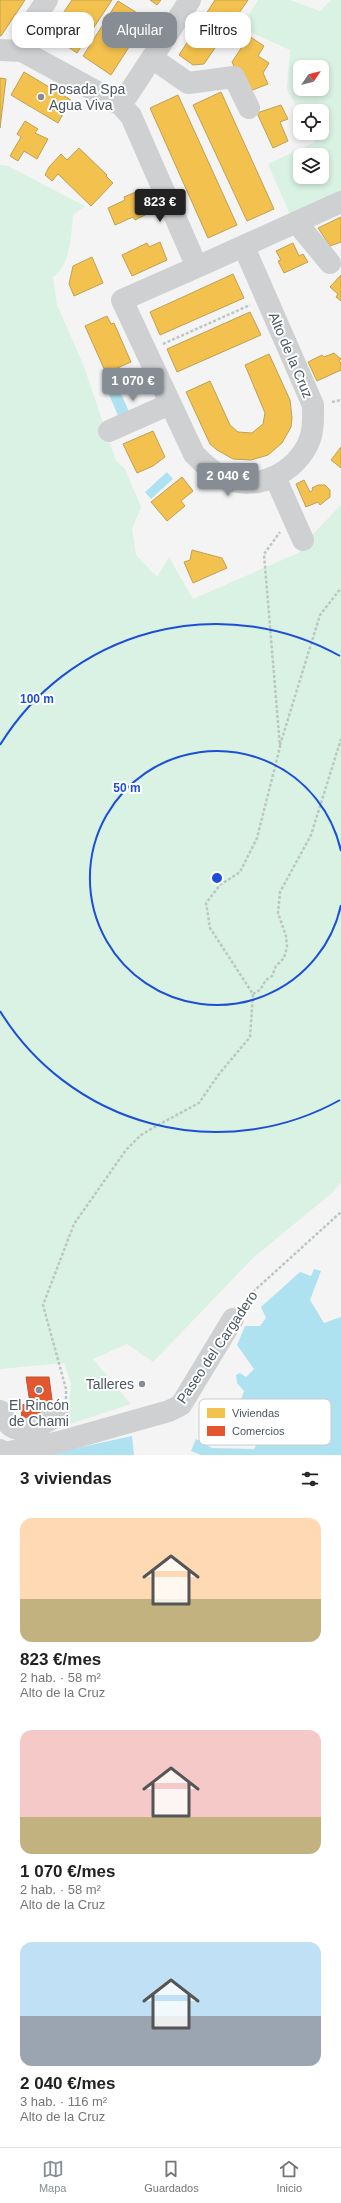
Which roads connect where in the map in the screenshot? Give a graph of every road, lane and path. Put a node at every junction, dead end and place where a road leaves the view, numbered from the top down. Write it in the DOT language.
graph roads {
  1 [pos="47,0"];
  2 [pos="190,0"];
  3 [pos="0,50"];
  4 [pos="22,51"];
  5 [pos="152,58"];
  6 [pos="120,104"];
  7 [pos="248,108"];
  8 [pos="341,202"];
  9 [pos="297,223"];
  10 [pos="244,247"];
  11 [pos="330,263"];
  12 [pos="197,268"];
  13 [pos="266,297"];
  14 [pos="146,352"];
  15 [pos="170,404"];
  16 [pos="109,431"];
  17 [pos="275,476"];
  18 [pos="292,515"];
  19 [pos="303,540"];
  20 [pos="341,588"];
  21 [pos="341,739"];
  22 [pos="280,747"];
  23 [pos="253,994"];
  24 [pos="341,1212"];
  25 [pos="234,1319"];
  26 [pos="0,1410"];
  27 [pos="58,1415"];
  28 [pos="0,1450"];
  1 -- 4 [label="street"];
  2 -- 5 [label="street"];
  3 -- 4 [label="street"];
  4 -- 6 [label="street"];
  5 -- 6 [label="street"];
  5 -- 7 [label="street"];
  6 -- 12 [label="street"];
  8 -- 9 [label="street, Alto de la Cruz"];
  9 -- 10 [label="street, Alto de la Cruz"];
  9 -- 11 [label="street"];
  10 -- 12 [label="street, Alto de la Cruz"];
  10 -- 13 [label="street, Alto de la Cruz"];
  12 -- 14 [label="street, Alto de la Cruz"];
  13 -- 14 [label="path"];
  13 -- 17 [label="street, Alto de la Cruz"];
  14 -- 15 [label="street, Alto de la Cruz"];
  15 -- 16 [label="street"];
  15 -- 17 [label="street, Alto de la Cruz"];
  17 -- 18 [label="street"];
  18 -- 19 [label="street"];
  18 -- 22 [label="path"];
  20 -- 22 [label="path"];
  21 -- 23 [label="path"];
  22 -- 23 [label="path"];
  23 -- 27 [label="path"];
  24 -- 25 [label="path, Paseo del Cargadero"];
  25 -- 28 [label="street, Paseo del Cargadero"];
  26 -- 27 [label="street"];
}
